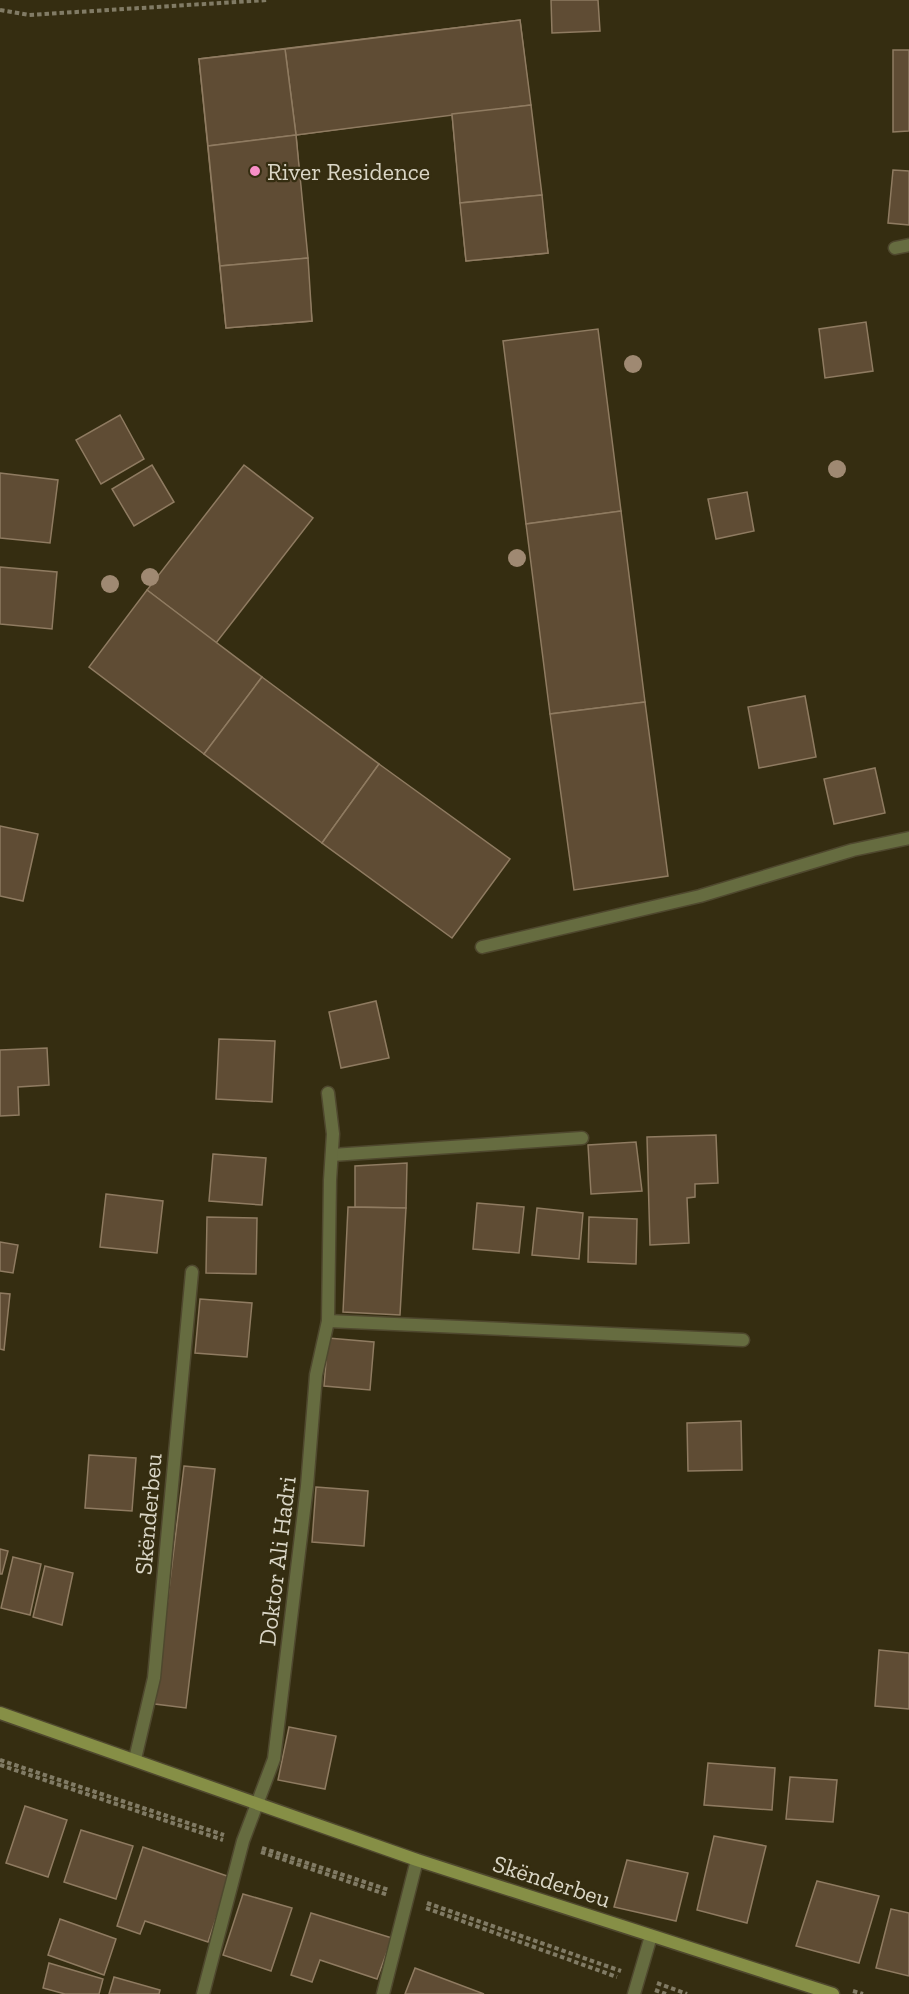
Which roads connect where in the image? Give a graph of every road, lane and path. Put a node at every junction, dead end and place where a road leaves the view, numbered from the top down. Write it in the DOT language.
graph roads {
  1 [pos="268,0"];
  2 [pos="0,10"];
  3 [pos="909,245"];
  4 [pos="895,248"];
  5 [pos="909,838"];
  6 [pos="483,947"];
  7 [pos="328,1093"];
  8 [pos="582,1138"];
  9 [pos="332,1155"];
  10 [pos="192,1272"];
  11 [pos="328,1321"];
  12 [pos="743,1340"];
  13 [pos="0,1713"];
  14 [pos="135,1759"];
  15 [pos="0,1760"];
  16 [pos="0,1766"];
  17 [pos="259,1804"];
  18 [pos="243,1844"];
  19 [pos="417,1860"];
  20 [pos="409,1899"];
  21 [pos="651,1936"];
  22 [pos="636,1985"];
  23 [pos="203,1994"];
  24 [pos="383,1994"];
  25 [pos="666,1994"];
  26 [pos="687,1994"];
  27 [pos="833,1994"];
  1 -- 2 [label="path"];
  3 -- 4 [label="street"];
  5 -- 6 [label="street"];
  7 -- 9 [label="street, Doktor Ali Hadri"];
  8 -- 9 [label="street"];
  9 -- 11 [label="street, Doktor Ali Hadri"];
  10 -- 14 [label="street, Skënderbeu"];
  11 -- 12 [label="street"];
  11 -- 17 [label="street, Doktor Ali Hadri"];
  13 -- 14 [label="main road, Skënderbeu"];
  14 -- 17 [label="main road, Skënderbeu"];
  15 -- 18 [label="path"];
  16 -- 18 [label="path"];
  17 -- 18 [label="street"];
  17 -- 19 [label="main road, Skënderbeu"];
  18 -- 20 [label="path"];
  18 -- 23 [label="street"];
  19 -- 20 [label="street"];
  19 -- 21 [label="main road, Skënderbeu"];
  20 -- 22 [label="path"];
  20 -- 24 [label="street"];
  21 -- 22 [label="street"];
  21 -- 27 [label="main road, Skënderbeu"];
  22 -- 25 [label="path"];
  22 -- 26 [label="path"];
}
